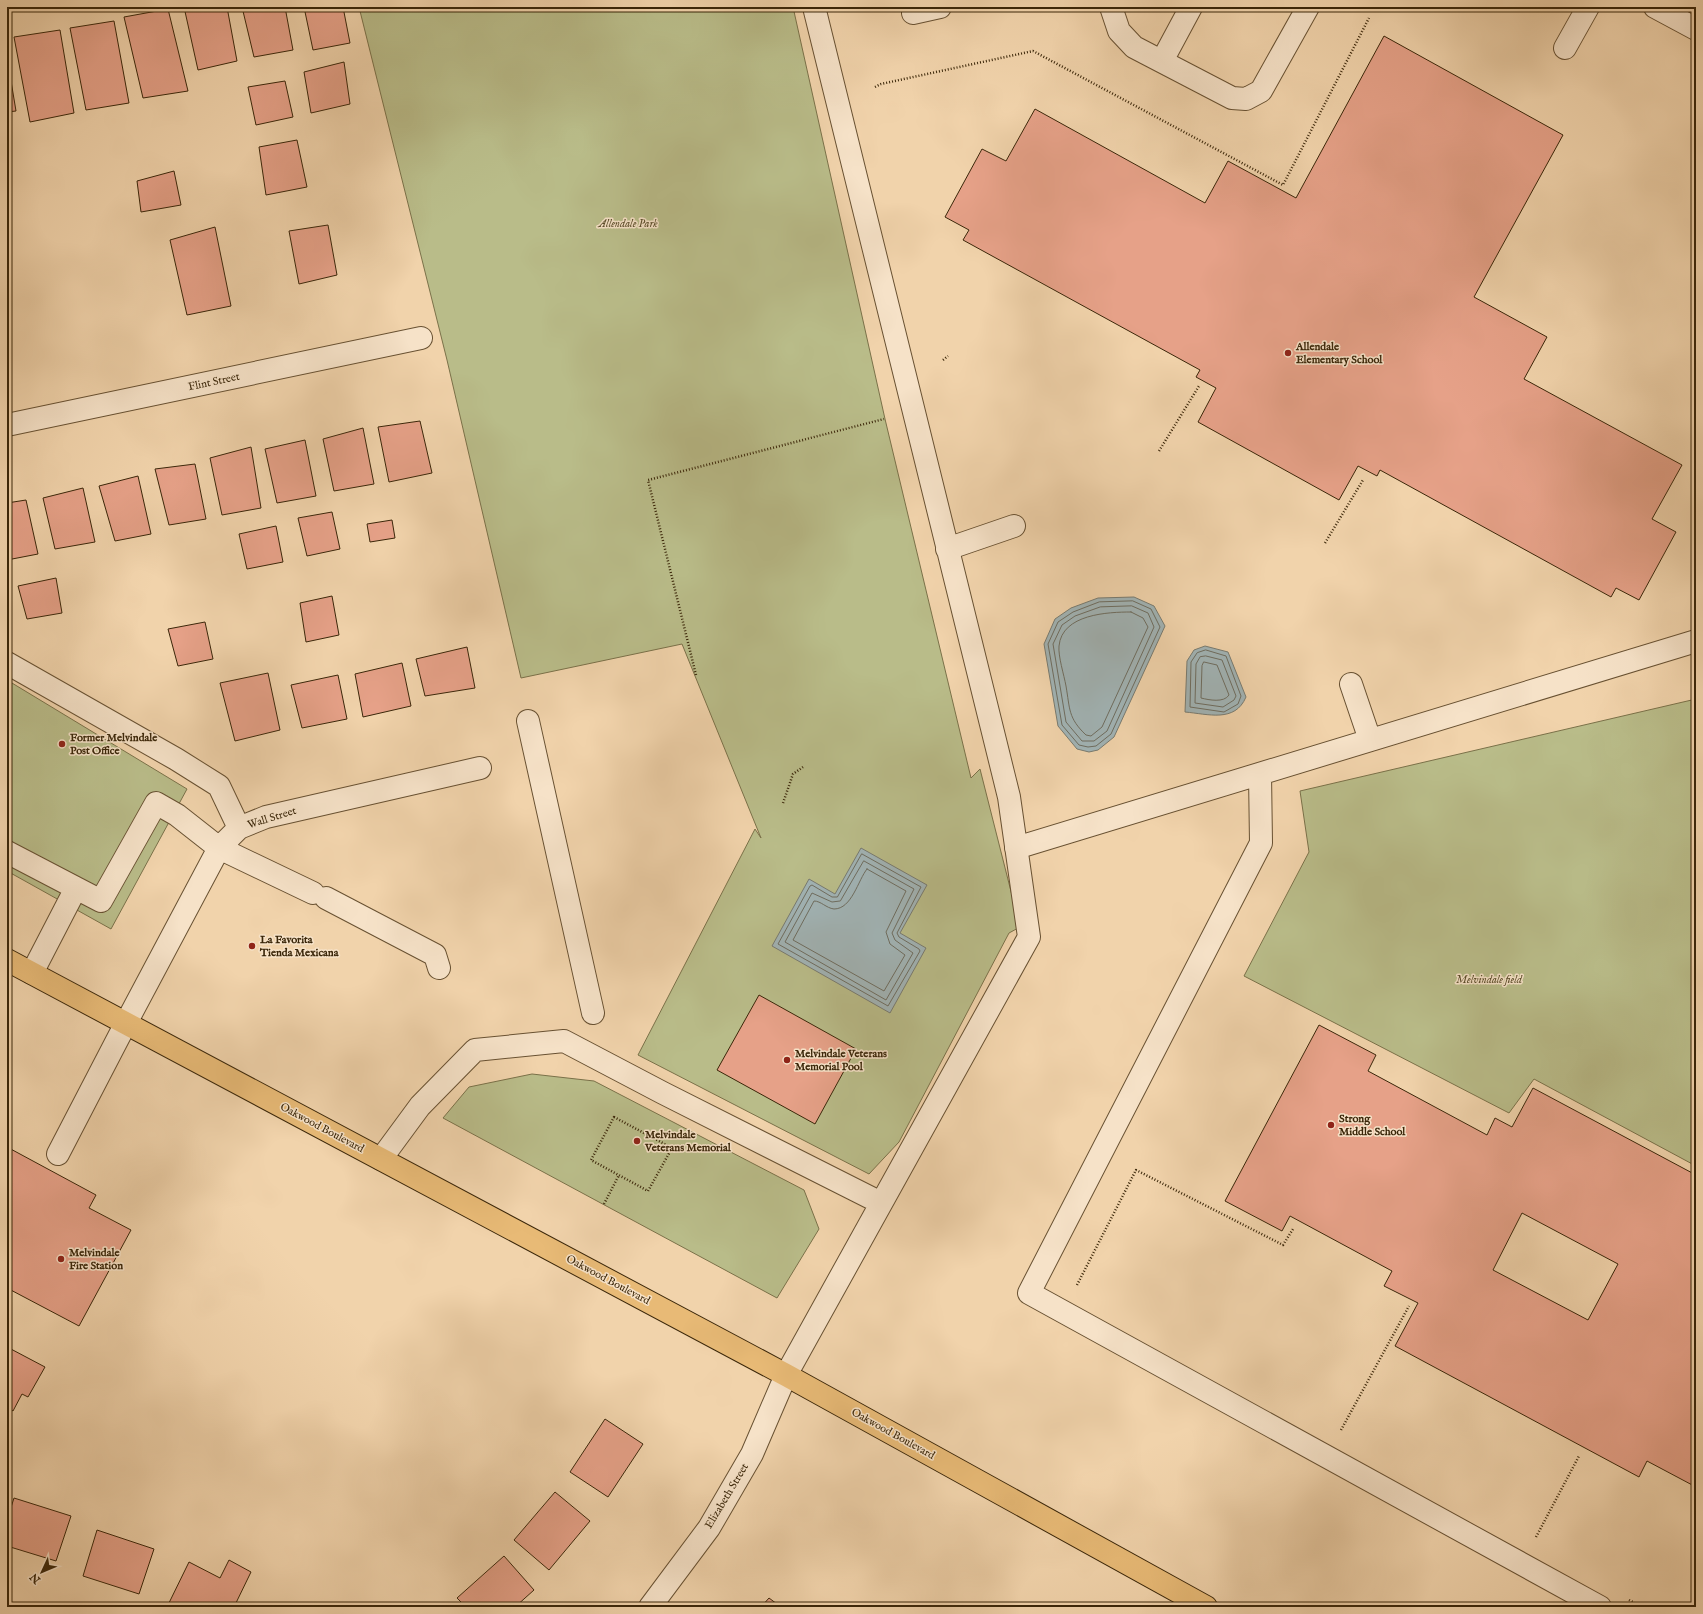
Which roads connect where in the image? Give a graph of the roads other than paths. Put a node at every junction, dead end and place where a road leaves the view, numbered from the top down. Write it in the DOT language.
graph roads {
  1 [pos="814,7"];
  2 [pos="940,7"];
  3 [pos="1111,7"];
  4 [pos="1191,7"];
  5 [pos="1308,7"];
  6 [pos="1588,7"];
  7 [pos="1655,7"];
  8 [pos="913,13"];
  9 [pos="1696,29"];
  10 [pos="1565,48"];
  11 [pos="1162,61"];
  12 [pos="421,338"];
  13 [pos="7,425"];
  14 [pos="1014,526"];
  15 [pos="948,549"];
  16 [pos="1696,641"];
  17 [pos="7,663"];
  18 [pos="1351,684"];
  19 [pos="528,721"];
  20 [pos="1370,740"];
  21 [pos="480,768"];
  22 [pos="1260,774"];
  23 [pos="239,828"];
  24 [pos="219,848"];
  25 [pos="1016,848"];
  26 [pos="7,852"];
  27 [pos="76,888"];
  28 [pos="7,960"];
  29 [pos="439,968"];
  30 [pos="32,973"];
  31 [pos="593,1013"];
  32 [pos="126,1023"];
  33 [pos="58,1154"];
  34 [pos="381,1159"];
  35 [pos="881,1203"];
  36 [pos="786,1375"];
  37 [pos="1195,1604"];
  38 [pos="650,1607"];
  39 [pos="1600,1607"];
  1 -- 15 [label="street, Elizabeth Street"];
  2 -- 8 [label="street"];
  3 -- 11 [label="street"];
  4 -- 11 [label="street"];
  5 -- 11 [label="street"];
  6 -- 10 [label="street"];
  7 -- 9 [label="street"];
  12 -- 13 [label="street, Flint Street"];
  14 -- 15 [label="street"];
  15 -- 25 [label="street, Elizabeth Street"];
  16 -- 20 [label="street"];
  17 -- 23 [label="street"];
  18 -- 20 [label="street"];
  19 -- 31 [label="street"];
  20 -- 22 [label="street"];
  21 -- 23 [label="street, Wall Street"];
  22 -- 25 [label="street"];
  22 -- 39 [label="street"];
  23 -- 24 [label="street, Wall Street"];
  24 -- 27 [label="street"];
  24 -- 29 [label="street"];
  24 -- 32 [label="street, Wall Street"];
  25 -- 35 [label="street, Elizabeth Street"];
  26 -- 27 [label="street"];
  27 -- 30 [label="street"];
  28 -- 30 [label="main road, Oakwood Boulevard"];
  30 -- 32 [label="main road, Oakwood Boulevard"];
  32 -- 33 [label="street, Wall Street"];
  32 -- 34 [label="main road, Oakwood Boulevard"];
  34 -- 35 [label="street"];
  34 -- 36 [label="main road, Oakwood Boulevard"];
  35 -- 36 [label="street, Elizabeth Street"];
  36 -- 37 [label="main road, Oakwood Boulevard"];
  36 -- 38 [label="street, Elizabeth Street"];
}
